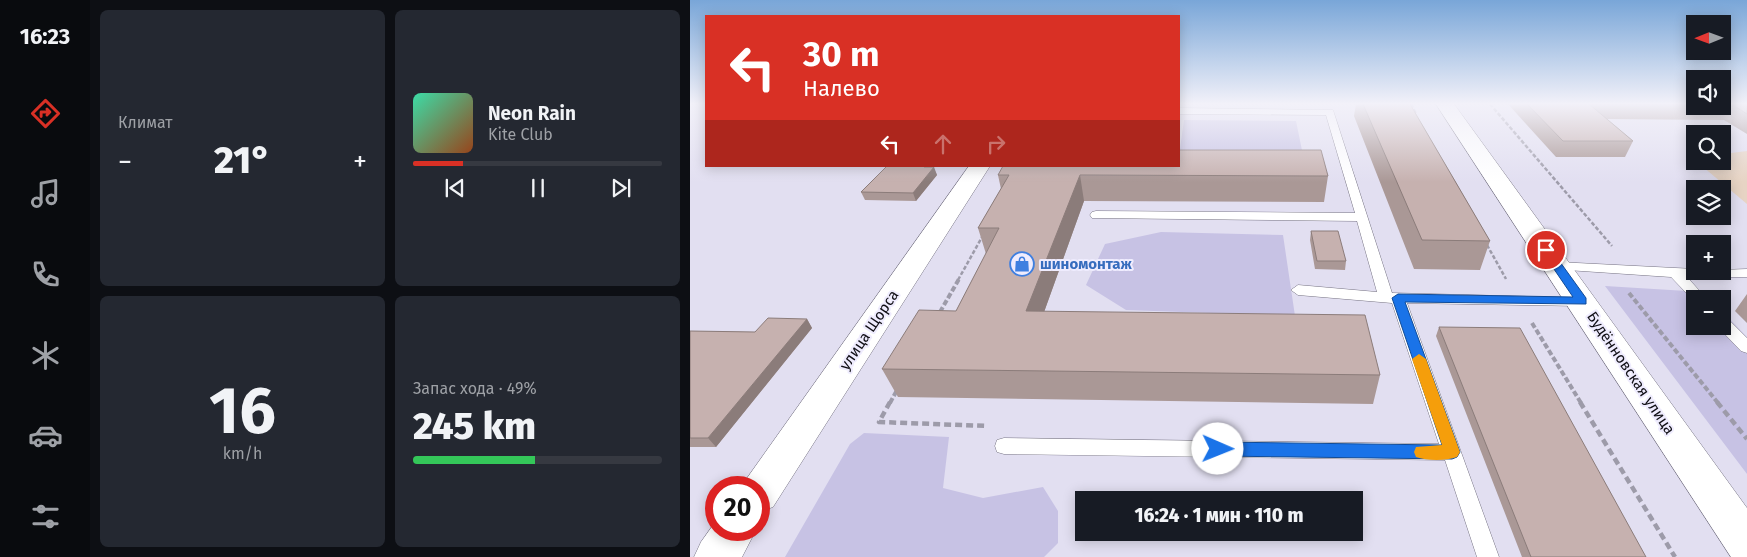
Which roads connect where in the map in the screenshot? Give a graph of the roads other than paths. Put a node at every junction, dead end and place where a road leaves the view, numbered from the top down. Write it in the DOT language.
graph roads {
  1 [pos="1335,130"];
  2 [pos="1463,130"];
  3 [pos="979,167"];
  4 [pos="1096,215"];
  5 [pos="1361,217"];
  6 [pos="1557,266"];
  7 [pos="1747,273"];
  8 [pos="1675,274"];
  9 [pos="1298,290"];
  10 [pos="1691,290"];
  11 [pos="1392,298"];
  12 [pos="1581,301"];
  13 [pos="1731,331"];
  14 [pos="1747,347"];
  15 [pos="1004,446"];
  16 [pos="1452,452"];
  17 [pos="770,478"];
  18 [pos="727,541"];
  19 [pos="1747,544"];
  20 [pos="716,557"];
  21 [pos="1488,557"];
  1 -- 5 [label="lane"];
  2 -- 6 [label="street, Будённовская улица"];
  3 -- 17 [label="street, улица Щорса"];
  4 -- 5 [label="lane"];
  5 -- 11 [label="lane"];
  6 -- 8 [label="lane"];
  6 -- 12 [label="street, Будённовская улица"];
  7 -- 8 [label="lane"];
  8 -- 10 [label="lane"];
  9 -- 11 [label="lane"];
  11 -- 12 [label="lane"];
  11 -- 16 [label="lane"];
  12 -- 19 [label="street, Будённовская улица"];
  13 -- 14 [label="lane"];
  15 -- 16 [label="lane"];
  16 -- 21 [label="lane"];
  18 -- 20 [label="street"];
}
